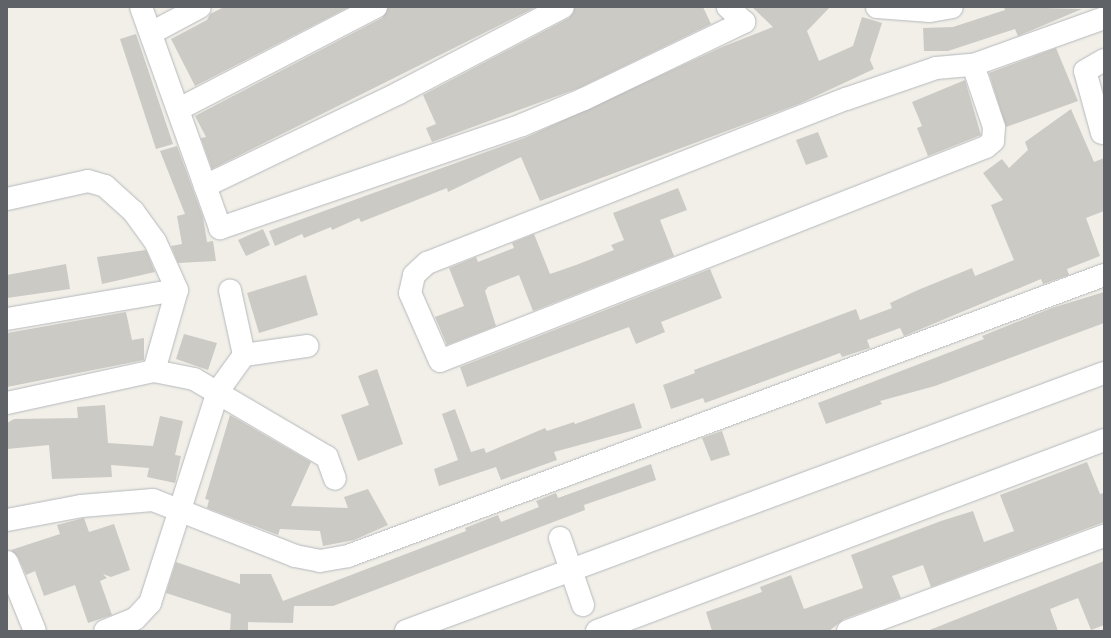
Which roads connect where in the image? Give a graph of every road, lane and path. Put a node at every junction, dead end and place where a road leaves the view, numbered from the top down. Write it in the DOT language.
graph roads {
  1 [pos="141,7"];
  2 [pos="200,7"];
  3 [pos="376,7"];
  4 [pos="563,7"];
  5 [pos="728,7"];
  6 [pos="877,7"];
  7 [pos="952,7"];
  8 [pos="1104,18"];
  9 [pos="153,32"];
  10 [pos="1104,60"];
  11 [pos="973,65"];
  12 [pos="179,109"];
  13 [pos="1102,133"];
  14 [pos="206,186"];
  15 [pos="7,199"];
  16 [pos="1104,275"];
  17 [pos="177,290"];
  18 [pos="230,290"];
  19 [pos="7,319"];
  20 [pos="307,346"];
  21 [pos="244,355"];
  22 [pos="154,371"];
  23 [pos="1104,373"];
  24 [pos="218,391"];
  25 [pos="7,403"];
  26 [pos="1104,440"];
  27 [pos="335,479"];
  28 [pos="181,508"];
  29 [pos="7,520"];
  30 [pos="1104,536"];
  31 [pos="560,538"];
  32 [pos="7,562"];
  33 [pos="571,570"];
  34 [pos="583,605"];
  35 [pos="35,631"];
  36 [pos="105,631"];
  37 [pos="406,631"];
  38 [pos="597,631"];
  39 [pos="848,631"];
  1 -- 9 [label="street"];
  2 -- 9 [label="street"];
  3 -- 12 [label="street"];
  4 -- 14 [label="street"];
  5 -- 14 [label="street"];
  6 -- 7 [label="street"];
  8 -- 11 [label="street"];
  9 -- 12 [label="street"];
  10 -- 13 [label="street"];
  11 -- 11 [label="street"];
  12 -- 14 [label="street"];
  15 -- 17 [label="street"];
  16 -- 28 [label="street"];
  17 -- 19 [label="street"];
  17 -- 22 [label="street"];
  18 -- 21 [label="street"];
  20 -- 21 [label="street"];
  21 -- 24 [label="street"];
  22 -- 24 [label="street"];
  22 -- 25 [label="street"];
  23 -- 33 [label="street"];
  24 -- 27 [label="street"];
  24 -- 28 [label="street"];
  26 -- 38 [label="street"];
  28 -- 29 [label="street"];
  28 -- 36 [label="street"];
  30 -- 39 [label="street"];
  31 -- 33 [label="street"];
  32 -- 35 [label="street"];
  33 -- 34 [label="street"];
  33 -- 37 [label="street"];
}
